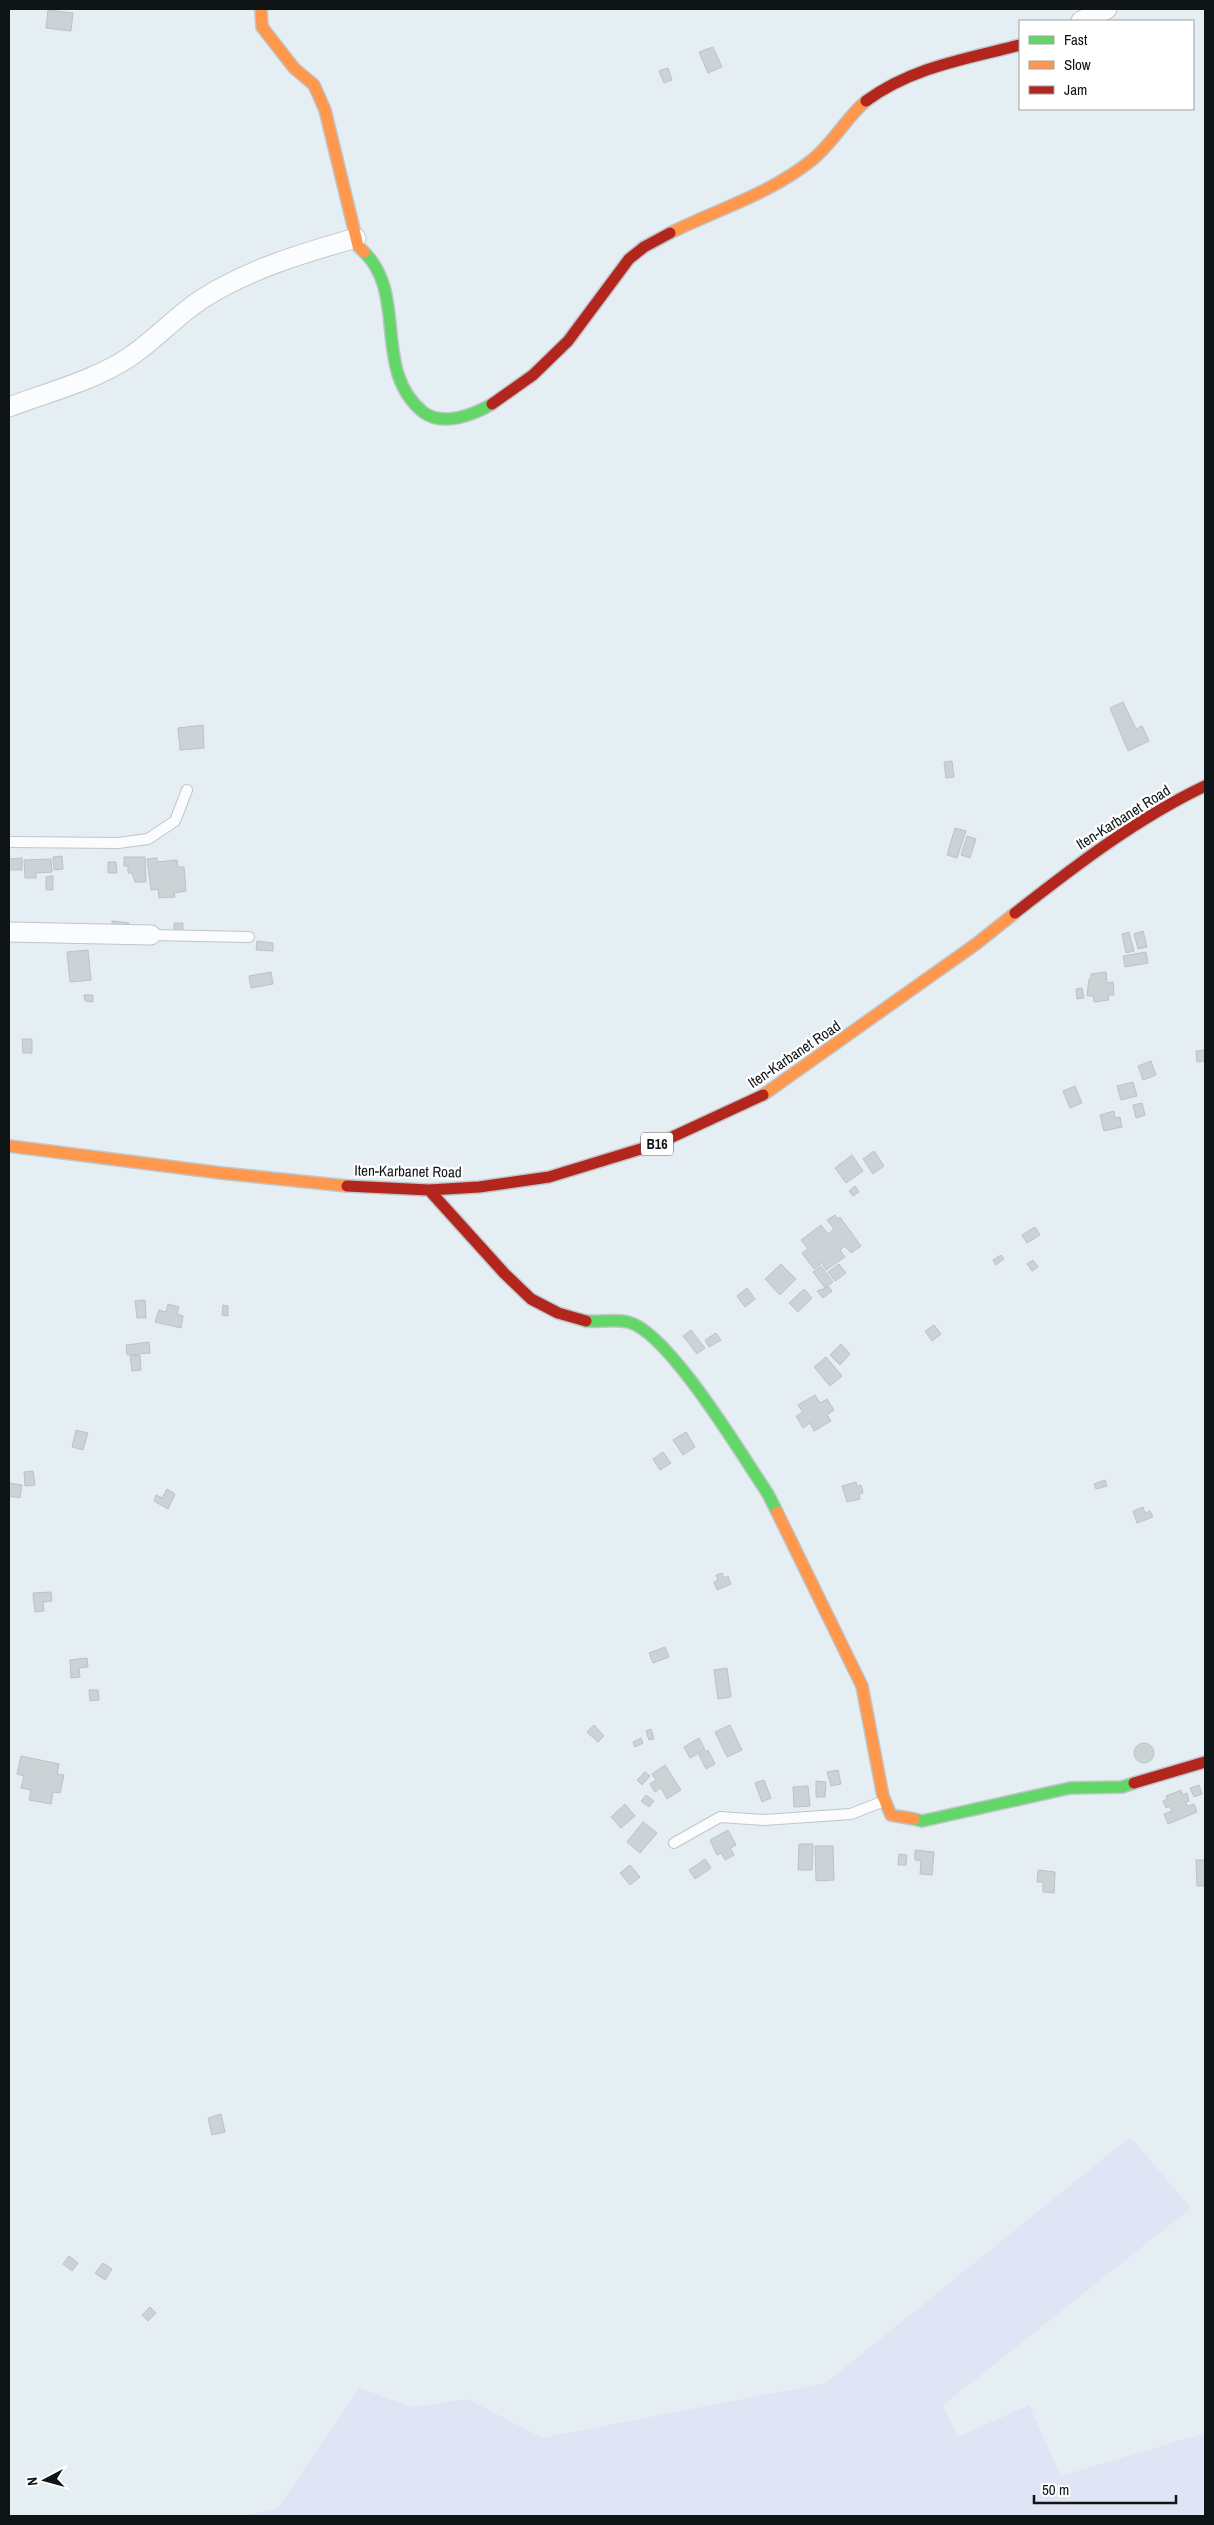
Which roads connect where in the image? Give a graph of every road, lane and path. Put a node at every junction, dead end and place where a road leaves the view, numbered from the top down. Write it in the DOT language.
graph roads {
  1 [pos="262,9"];
  2 [pos="1107,9"];
  3 [pos="1083,20"];
  4 [pos="1019,45"];
  5 [pos="356,238"];
  6 [pos="9,407"];
  7 [pos="1205,786"];
  8 [pos="187,790"];
  9 [pos="9,842"];
  10 [pos="9,932"];
  11 [pos="151,935"];
  12 [pos="249,938"];
  13 [pos="9,1146"];
  14 [pos="429,1190"];
  15 [pos="1205,1762"];
  16 [pos="885,1801"];
  17 [pos="674,1842"];
  1 -- 5 [label="street"];
  2 -- 3 [label="street"];
  4 -- 5 [label="street"];
  5 -- 6 [label="street"];
  7 -- 14 [label="street, Iten-Karbanet Road / B16"];
  8 -- 9 [label="lane"];
  10 -- 11 [label="street"];
  11 -- 12 [label="lane"];
  13 -- 14 [label="street, Iten-Karbanet Road / B16"];
  14 -- 16 [label="street"];
  15 -- 16 [label="street"];
  16 -- 17 [label="lane"];
}
